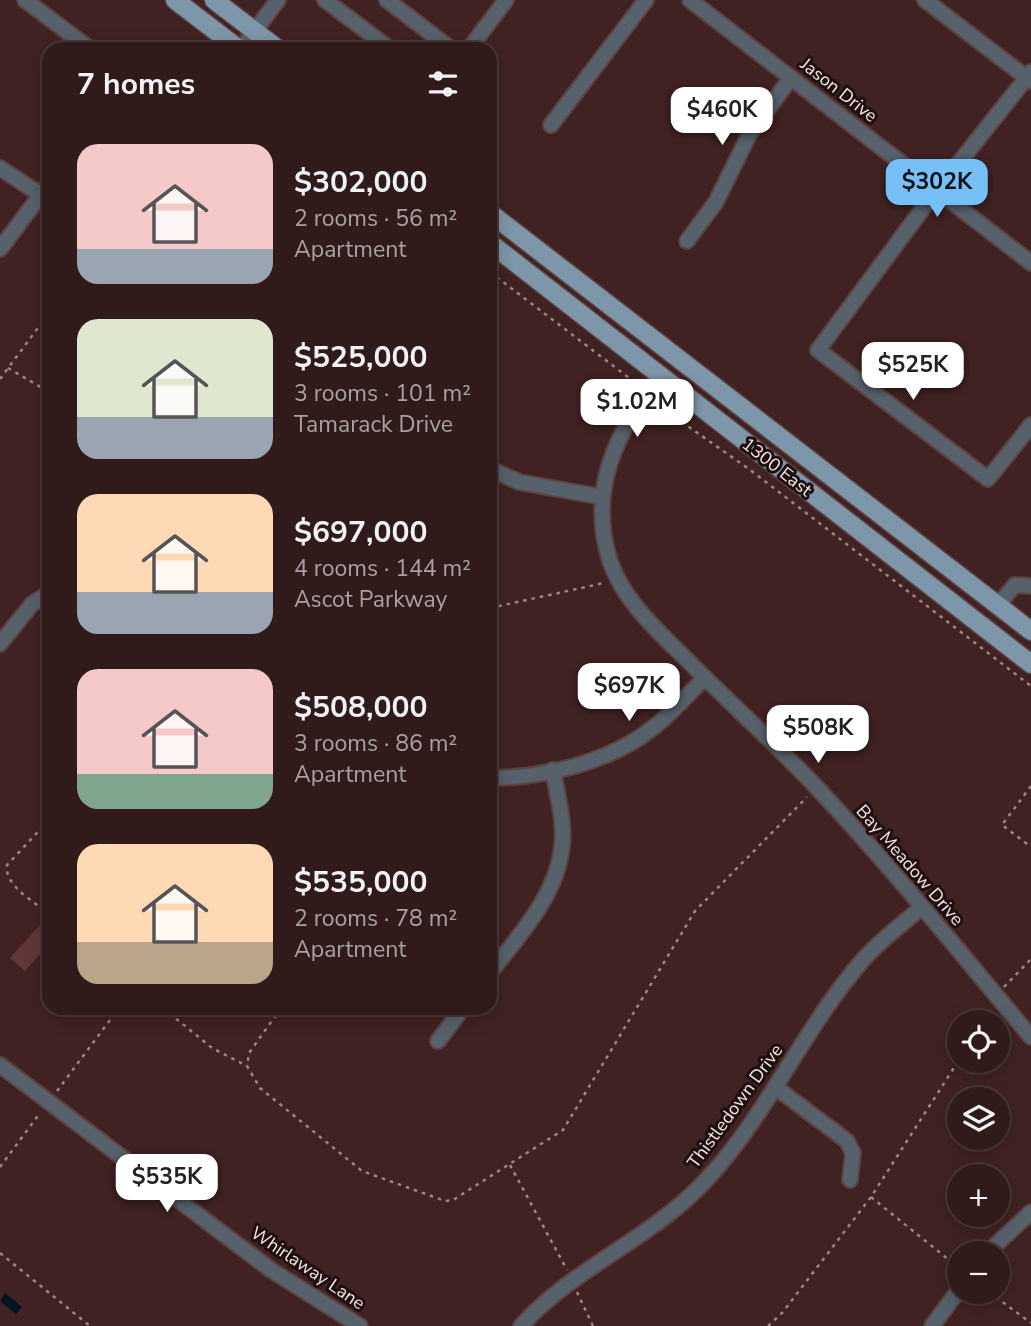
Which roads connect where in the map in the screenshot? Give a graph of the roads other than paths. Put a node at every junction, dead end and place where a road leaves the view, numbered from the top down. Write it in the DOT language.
graph roads {
  1 [pos="25,0"];
  2 [pos="175,0"];
  3 [pos="214,0"];
  4 [pos="278,0"];
  5 [pos="325,0"];
  6 [pos="387,0"];
  7 [pos="506,0"];
  8 [pos="646,0"];
  9 [pos="690,0"];
  10 [pos="925,0"];
  11 [pos="255,31"];
  12 [pos="81,42"];
  13 [pos="231,42"];
  14 [pos="246,42"];
  15 [pos="269,42"];
  16 [pos="381,42"];
  17 [pos="443,42"];
  18 [pos="474,42"];
  19 [pos="1029,77"];
  20 [pos="791,78"];
  21 [pos="551,125"];
  22 [pos="0,168"];
  23 [pos="42,189"];
  24 [pos="938,191"];
  25 [pos="42,194"];
  26 [pos="497,218"];
  27 [pos="687,241"];
  28 [pos="497,248"];
  29 [pos="0,249"];
  30 [pos="1031,263"];
  31 [pos="659,375"];
  32 [pos="1031,425"];
  33 [pos="775,433"];
  34 [pos="497,472"];
  35 [pos="602,497"];
  36 [pos="1031,586"];
  37 [pos="42,598"];
  38 [pos="997,606"];
  39 [pos="1031,631"];
  40 [pos="0,644"];
  41 [pos="1031,664"];
  42 [pos="705,678"];
  43 [pos="553,770"];
  44 [pos="497,777"];
  45 [pos="921,908"];
  46 [pos="497,964"];
  47 [pos="458,1015"];
  48 [pos="1031,1037"];
  49 [pos="438,1041"];
  50 [pos="0,1065"];
  51 [pos="775,1087"];
  52 [pos="850,1180"];
  53 [pos="1031,1212"];
  54 [pos="1000,1241"];
  55 [pos="948,1304"];
  56 [pos="360,1326"];
  57 [pos="521,1326"];
  58 [pos="932,1326"];
  1 -- 12 [label="street"];
  2 -- 13 [label="main road"];
  3 -- 11 [label="main road"];
  4 -- 11 [label="street"];
  5 -- 16 [label="street"];
  6 -- 17 [label="street"];
  7 -- 18 [label="street"];
  8 -- 21 [label="street"];
  9 -- 20 [label="street, Jason Drive"];
  10 -- 19 [label="street"];
  11 -- 14 [label="street"];
  11 -- 15 [label="main road"];
  19 -- 24 [label="street"];
  20 -- 24 [label="street, Jason Drive"];
  20 -- 27 [label="street"];
  22 -- 23 [label="street"];
  24 -- 30 [label="street, Jason Drive"];
  24 -- 32 [label="street"];
  25 -- 29 [label="street"];
  26 -- 33 [label="main road, 1300 East"];
  28 -- 31 [label="main road, 1300 East"];
  31 -- 33 [label="main road"];
  31 -- 35 [label="street, Bay Meadow Drive"];
  31 -- 41 [label="main road, 1300 East"];
  33 -- 38 [label="main road, 1300 East"];
  34 -- 35 [label="street"];
  35 -- 42 [label="street, Bay Meadow Drive"];
  36 -- 38 [label="street"];
  37 -- 40 [label="street"];
  38 -- 39 [label="main road, 1300 East"];
  42 -- 43 [label="street"];
  42 -- 45 [label="street, Bay Meadow Drive"];
  43 -- 44 [label="street"];
  43 -- 46 [label="street"];
  45 -- 48 [label="street, Bay Meadow Drive"];
  45 -- 51 [label="street, Thistledown Drive"];
  47 -- 49 [label="street"];
  50 -- 56 [label="street, Whirlaway Lane"];
  51 -- 52 [label="street"];
  51 -- 57 [label="street, Thistledown Drive"];
  53 -- 54 [label="street"];
  55 -- 58 [label="street"];
}
